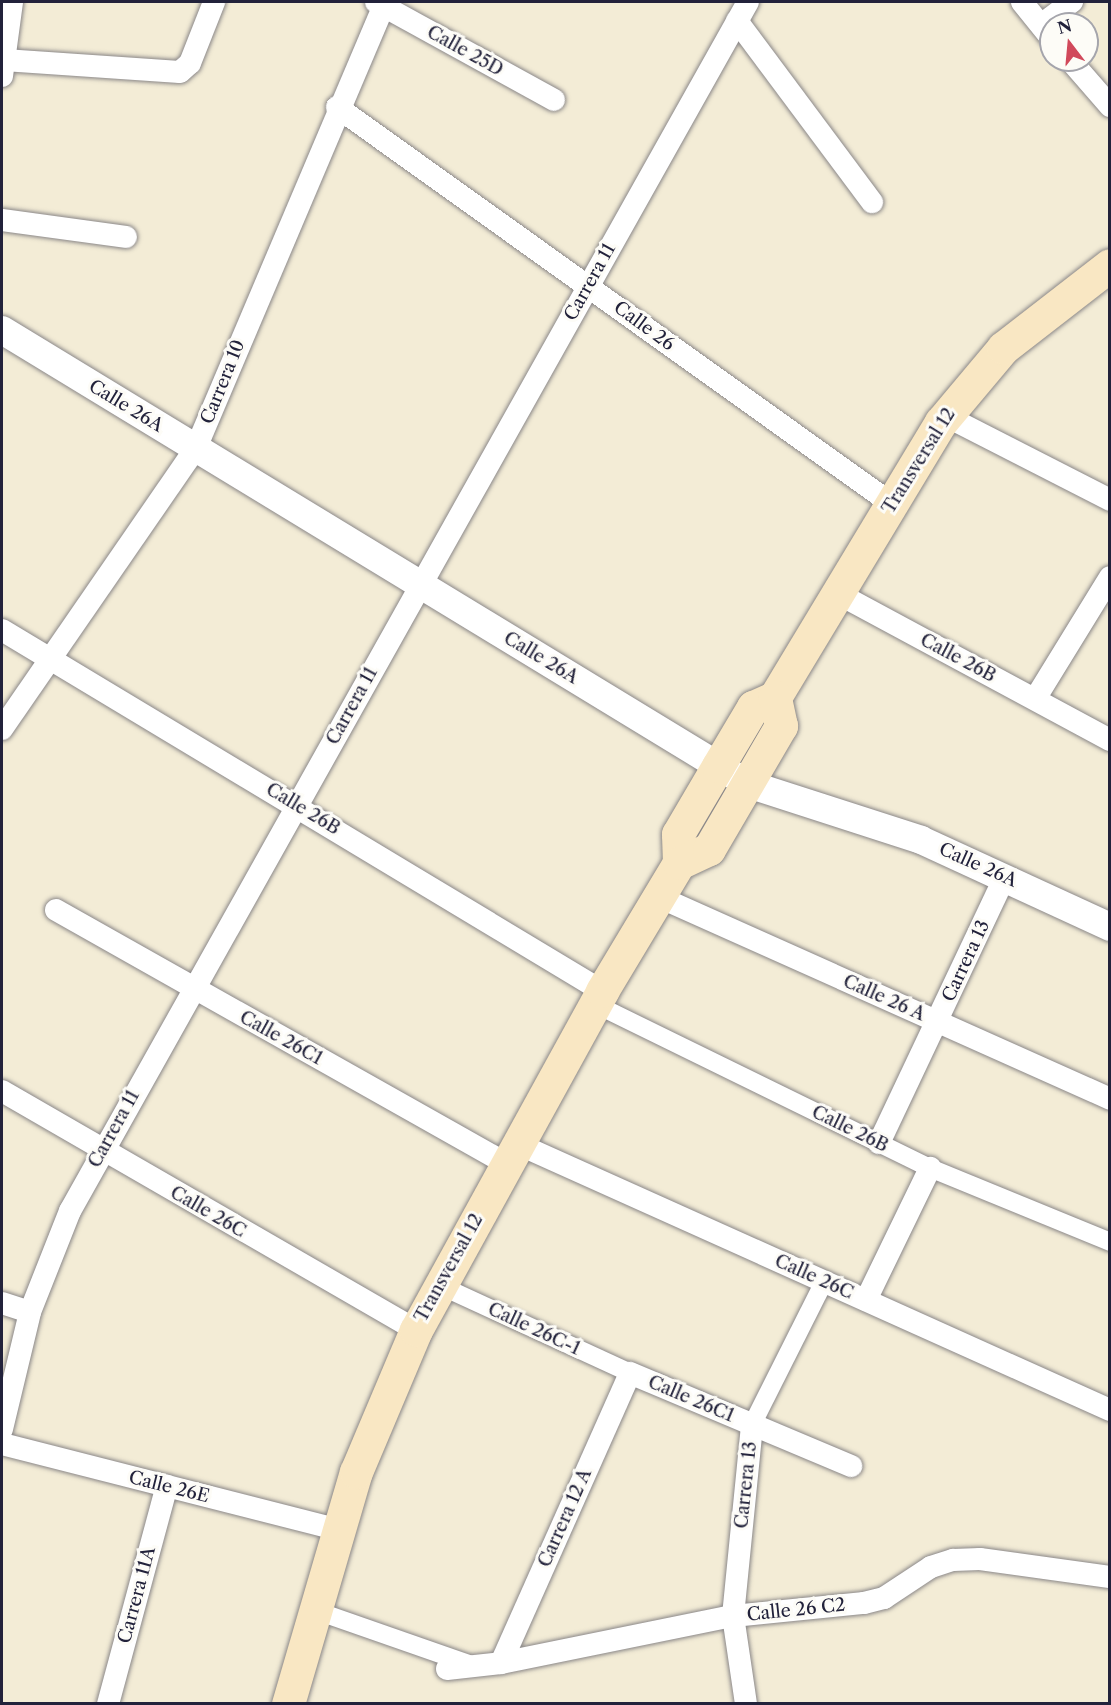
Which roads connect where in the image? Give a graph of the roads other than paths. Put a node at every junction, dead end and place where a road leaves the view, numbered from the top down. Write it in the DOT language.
graph roads {
  1 [pos="12,2"];
  2 [pos="214,2"];
  3 [pos="1022,2"];
  4 [pos="381,3"];
  5 [pos="742,11"];
  6 [pos="1039,23"];
  7 [pos="3,68"];
  8 [pos="1080,72"];
  9 [pos="554,100"];
  10 [pos="1110,106"];
  11 [pos="337,107"];
  12 [pos="872,202"];
  13 [pos="2,220"];
  14 [pos="126,237"];
  15 [pos="1110,264"];
  16 [pos="588,286"];
  17 [pos="2,330"];
  18 [pos="946,416"];
  19 [pos="196,448"];
  20 [pos="1110,500"];
  21 [pos="892,504"];
  22 [pos="1110,577"];
  23 [pos="421,585"];
  24 [pos="837,593"];
  25 [pos="2,630"];
  26 [pos="50,658"];
  27 [pos="775,697"];
  28 [pos="1035,699"];
  29 [pos="2,729"];
  30 [pos="1110,740"];
  31 [pos="718,766"];
  32 [pos="748,784"];
  33 [pos="296,805"];
  34 [pos="680,863"];
  35 [pos="1005,876"];
  36 [pos="659,897"];
  37 [pos="56,910"];
  38 [pos="1110,927"];
  39 [pos="192,989"];
  40 [pos="598,998"];
  41 [pos="938,1022"];
  42 [pos="2,1091"];
  43 [pos="1110,1099"];
  44 [pos="879,1143"];
  45 [pos="101,1151"];
  46 [pos="512,1154"];
  47 [pos="930,1168"];
  48 [pos="1110,1242"];
  49 [pos="824,1282"];
  50 [pos="439,1285"];
  51 [pos="866,1300"];
  52 [pos="2,1303"];
  53 [pos="30,1312"];
  54 [pos="416,1330"];
  55 [pos="630,1373"];
  56 [pos="1110,1410"];
  57 [pos="752,1425"];
  58 [pos="2,1429"];
  59 [pos="2,1444"];
  60 [pos="851,1466"];
  61 [pos="167,1486"];
  62 [pos="336,1529"];
  63 [pos="1110,1577"];
  64 [pos="314,1610"];
  65 [pos="733,1616"];
  66 [pos="501,1663"];
  67 [pos="474,1666"];
  68 [pos="447,1669"];
  69 [pos="108,1704"];
  70 [pos="288,1704"];
  71 [pos="746,1704"];
  1 -- 7 [label="street"];
  2 -- 7 [label="street"];
  3 -- 6 [label="street"];
  4 -- 9 [label="street, Calle 25D"];
  4 -- 11 [label="street, Carrera 10"];
  5 -- 12 [label="street"];
  5 -- 16 [label="street, Carrera 11"];
  8 -- 10 [label="street"];
  11 -- 16 [label="street, Calle 26"];
  11 -- 19 [label="street, Carrera 10"];
  13 -- 14 [label="street"];
  15 -- 18 [label="main road, Transversal 12"];
  16 -- 21 [label="street, Calle 26"];
  16 -- 23 [label="street, Carrera 11"];
  17 -- 19 [label="street, Calle 26A"];
  18 -- 20 [label="street"];
  18 -- 21 [label="main road, Transversal 12"];
  19 -- 23 [label="street, Calle 26A"];
  19 -- 26 [label="street, Carrera 10"];
  21 -- 24 [label="main road, Transversal 12"];
  22 -- 28 [label="street"];
  23 -- 31 [label="street, Calle 26A"];
  23 -- 33 [label="street, Carrera 11"];
  24 -- 27 [label="main road, Transversal 12"];
  24 -- 28 [label="street, Calle 26B"];
  25 -- 26 [label="street, Calle 26B"];
  26 -- 29 [label="street, Carrera 10"];
  26 -- 33 [label="street, Calle 26B"];
  27 -- 31 [label="main road, Transversal 12"];
  27 -- 32 [label="main road"];
  28 -- 30 [label="street, Calle 26B"];
  31 -- 32 [label="street, Calle 26A"];
  31 -- 34 [label="main road, Transversal 12"];
  32 -- 34 [label="main road"];
  32 -- 35 [label="street, Calle 26A"];
  33 -- 39 [label="street, Carrera 11"];
  33 -- 40 [label="street, Calle 26B"];
  34 -- 36 [label="main road, Transversal 12"];
  35 -- 38 [label="street, Calle 26A"];
  35 -- 41 [label="street, Carrera 13"];
  36 -- 40 [label="main road, Transversal 12"];
  36 -- 41 [label="street, Calle 26 A"];
  37 -- 39 [label="street, Calle 26C1"];
  39 -- 45 [label="street, Carrera 11"];
  39 -- 46 [label="street, Calle 26C1"];
  40 -- 44 [label="street, Calle 26B"];
  40 -- 46 [label="main road, Transversal 12"];
  41 -- 43 [label="street, Calle 26 A"];
  41 -- 44 [label="street, Carrera 13"];
  42 -- 45 [label="street, Calle 26C"];
  44 -- 47 [label="street, Calle 26B"];
  45 -- 53 [label="street, Carrera 11"];
  45 -- 54 [label="street, Calle 26C"];
  46 -- 49 [label="street, Calle 26C"];
  46 -- 50 [label="main road, Transversal 12"];
  47 -- 48 [label="street, Calle 26B"];
  47 -- 51 [label="street"];
  49 -- 51 [label="street, Calle 26C"];
  49 -- 57 [label="street, Carrera 13"];
  50 -- 54 [label="main road, Transversal 12"];
  50 -- 55 [label="street, Calle 26C-1"];
  51 -- 56 [label="street, Calle 26C"];
  52 -- 53 [label="street"];
  53 -- 58 [label="street, Carrera 11"];
  54 -- 62 [label="main road, Transversal 12"];
  55 -- 57 [label="street, Calle 26C1"];
  55 -- 66 [label="street, Carrera 12 A"];
  57 -- 60 [label="street, Calle 26C1"];
  57 -- 65 [label="street, Carrera 13"];
  59 -- 61 [label="street, Calle 26E"];
  61 -- 62 [label="street, Calle 26E"];
  61 -- 69 [label="street, Carrera 11A"];
  62 -- 64 [label="main road, Transversal 12"];
  63 -- 65 [label="street, Calle 26 C2"];
  64 -- 67 [label="street, Calle 26 C2"];
  64 -- 70 [label="main road, Transversal 12"];
  65 -- 66 [label="street, Calle 26 C2"];
  65 -- 71 [label="street, Carrera 13"];
  66 -- 67 [label="street, Calle 26 C2"];
  67 -- 68 [label="street, Calle 26 C2"];
}
